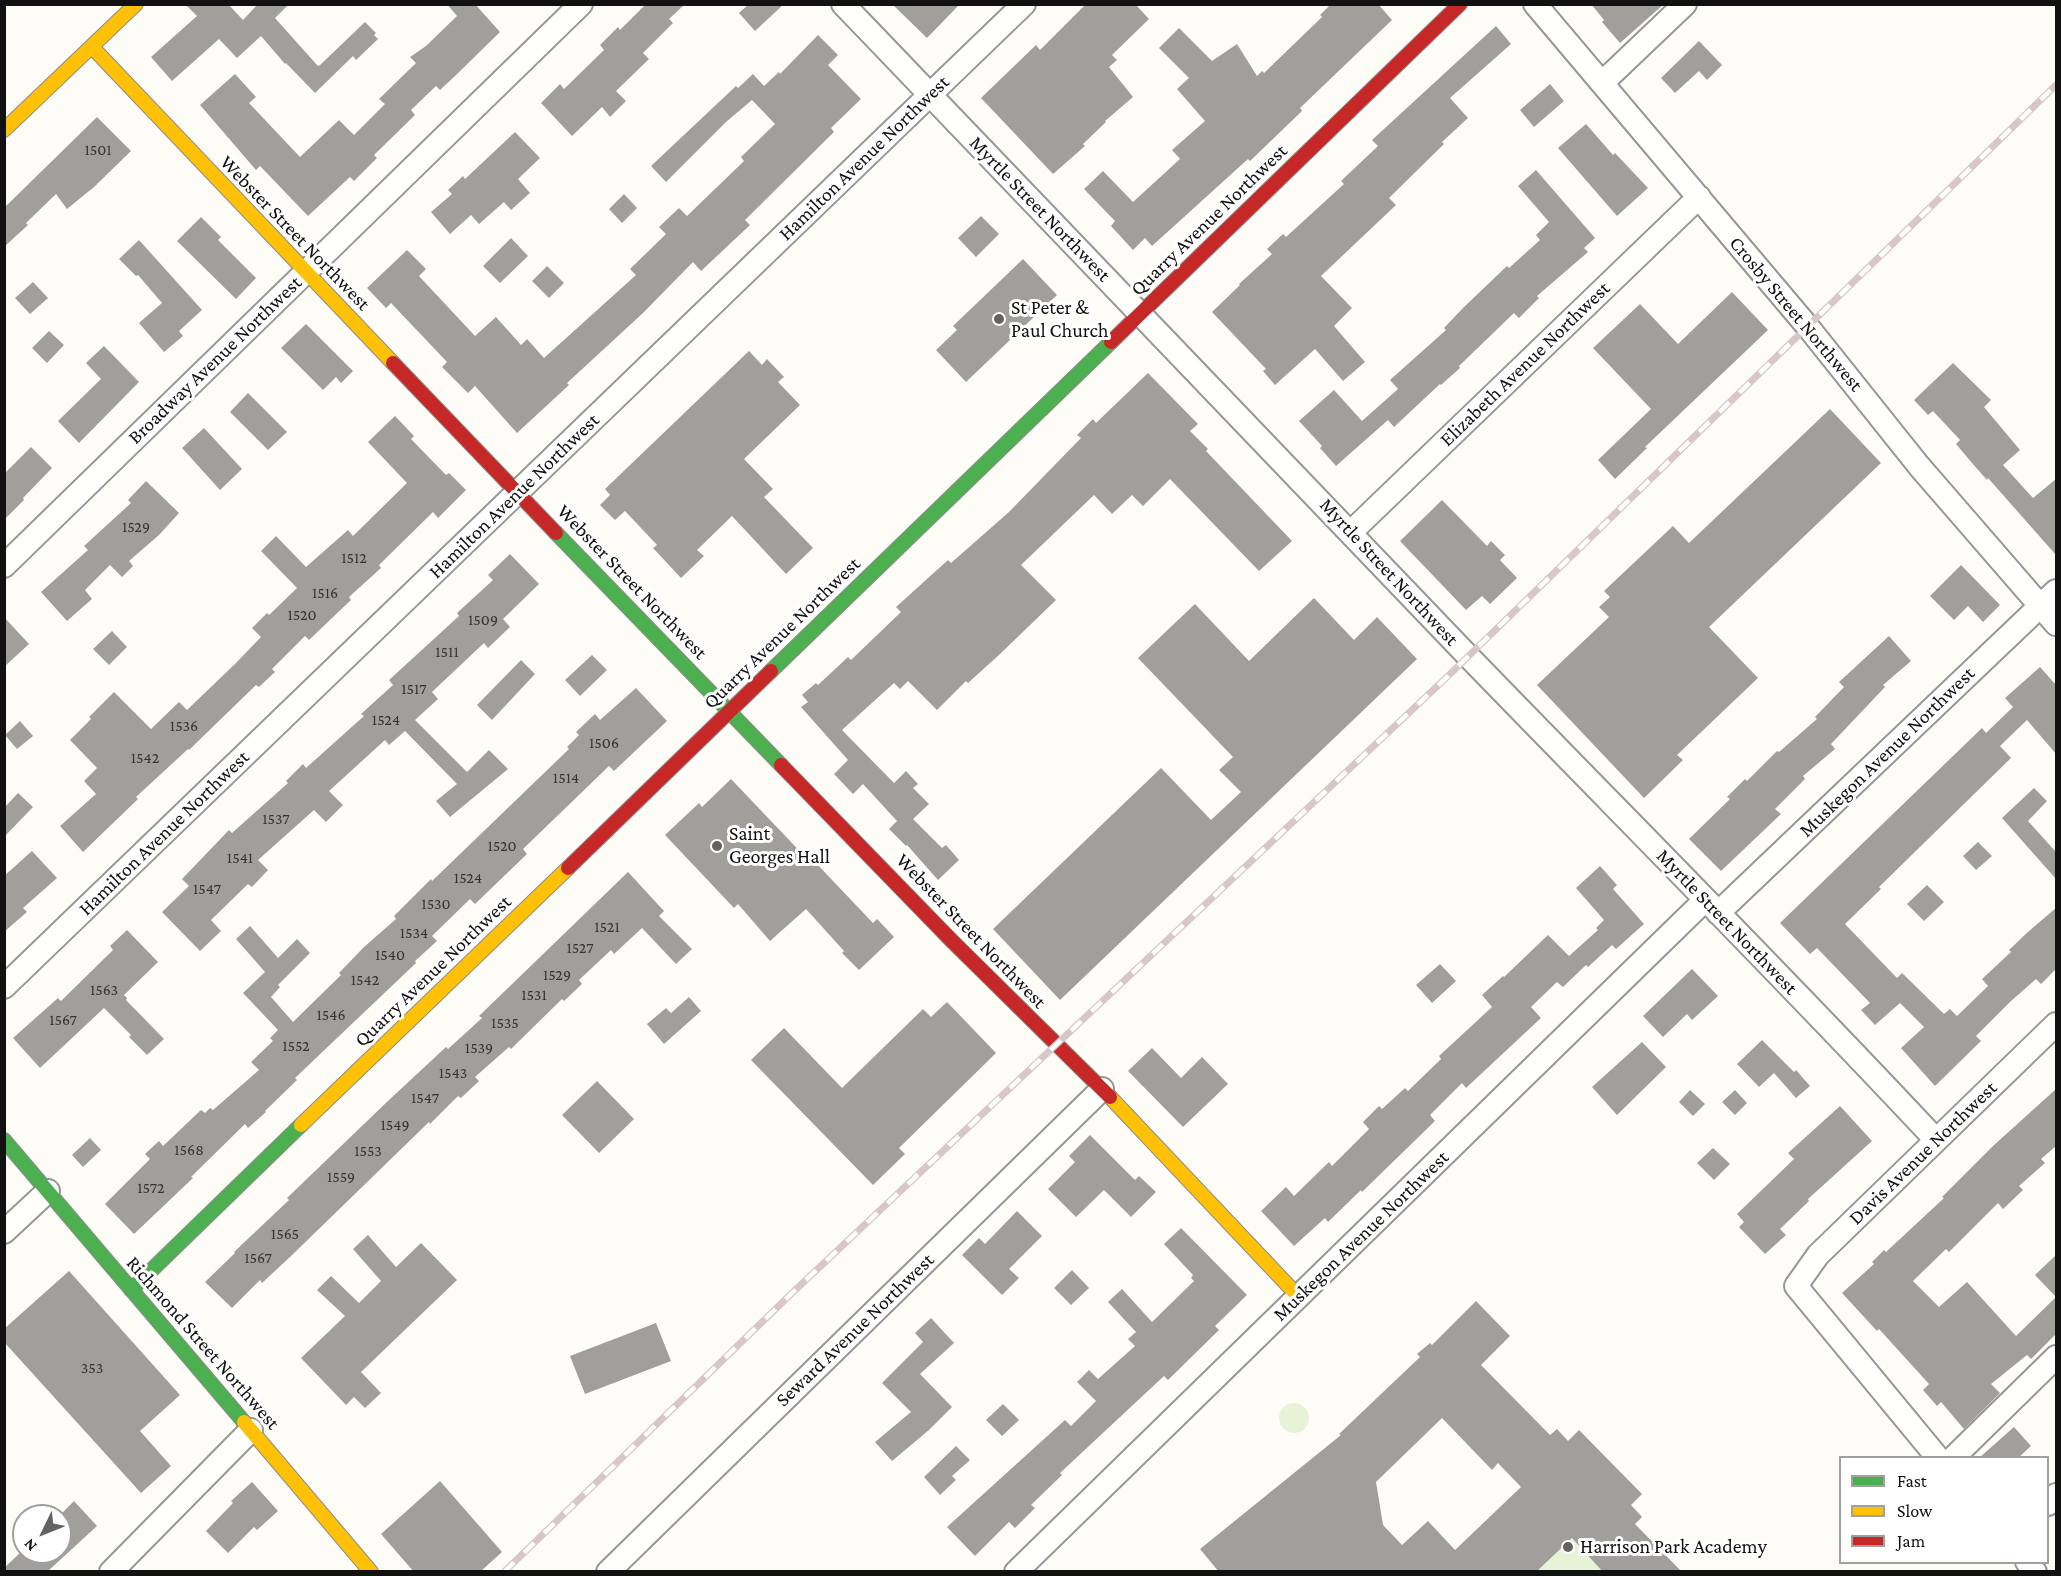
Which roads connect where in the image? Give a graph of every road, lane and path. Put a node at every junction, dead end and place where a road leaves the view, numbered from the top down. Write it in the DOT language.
graph roads {
  1 [pos="136,4"];
  2 [pos="581,4"];
  3 [pos="843,4"];
  4 [pos="1024,4"];
  5 [pos="1460,4"];
  6 [pos="1535,4"];
  7 [pos="1685,4"];
  8 [pos="92,47"];
  9 [pos="1602,83"];
  10 [pos="931,95"];
  11 [pos="4,130"];
  12 [pos="1699,197"];
  13 [pos="305,271"];
  14 [pos="1140,314"];
  15 [pos="518,493"];
  16 [pos="1351,532"];
  17 [pos="4,566"];
  18 [pos="2049,598"];
  19 [pos="2056,624"];
  20 [pos="731,711"];
  21 [pos="1712,907"];
  22 [pos="4,987"];
  23 [pos="2056,1024"];
  24 [pos="1102,1089"];
  25 [pos="4,1140"];
  26 [pos="1936,1140"];
  27 [pos="48,1191"];
  28 [pos="4,1232"];
  29 [pos="131,1290"];
  30 [pos="1299,1297"];
  31 [pos="2056,1357"];
  32 [pos="251,1430"];
  33 [pos="1936,1456"];
  34 [pos="1955,1456"];
  35 [pos="111,1572"];
  36 [pos="371,1572"];
  37 [pos="608,1572"];
  38 [pos="1016,1572"];
  1 -- 8 [label="street"];
  2 -- 13 [label="street, Broadway Avenue Northwest"];
  3 -- 10 [label="street, Myrtle Street Northwest"];
  4 -- 10 [label="street, Hamilton Avenue Northwest"];
  5 -- 14 [label="street, Quarry Avenue Northwest"];
  6 -- 9 [label="street, Crosby Street Northwest"];
  7 -- 9 [label="street"];
  8 -- 11 [label="street"];
  8 -- 13 [label="street, Webster Street Northwest"];
  9 -- 12 [label="street, Crosby Street Northwest"];
  10 -- 14 [label="street, Myrtle Street Northwest"];
  10 -- 15 [label="street, Hamilton Avenue Northwest"];
  12 -- 16 [label="street, Elizabeth Avenue Northwest"];
  12 -- 18 [label="street, Crosby Street Northwest"];
  13 -- 15 [label="street, Webster Street Northwest"];
  13 -- 17 [label="street, Broadway Avenue Northwest"];
  14 -- 16 [label="street, Myrtle Street Northwest"];
  14 -- 20 [label="street, Quarry Avenue Northwest"];
  15 -- 20 [label="street, Webster Street Northwest"];
  15 -- 22 [label="street, Hamilton Avenue Northwest"];
  16 -- 21 [label="street, Myrtle Street Northwest"];
  18 -- 19 [label="street, Crosby Street Northwest"];
  18 -- 21 [label="street, Muskegon Avenue Northwest"];
  20 -- 24 [label="street, Webster Street Northwest"];
  20 -- 29 [label="street, Quarry Avenue Northwest"];
  21 -- 26 [label="street, Myrtle Street Northwest"];
  21 -- 30 [label="street, Muskegon Avenue Northwest"];
  23 -- 26 [label="street, Davis Avenue Northwest"];
  24 -- 30 [label="street, Webster Street Northwest"];
  24 -- 37 [label="street, Seward Avenue Northwest"];
  25 -- 27 [label="street, Richmond Street Northwest"];
  26 -- 33 [label="street, Davis Avenue Northwest"];
  27 -- 28 [label="street"];
  27 -- 29 [label="street, Richmond Street Northwest"];
  29 -- 32 [label="street, Richmond Street Northwest"];
  30 -- 38 [label="street, Muskegon Avenue Northwest"];
  31 -- 34 [label="street"];
  32 -- 35 [label="street"];
  32 -- 36 [label="street, Richmond Street Northwest"];
}
